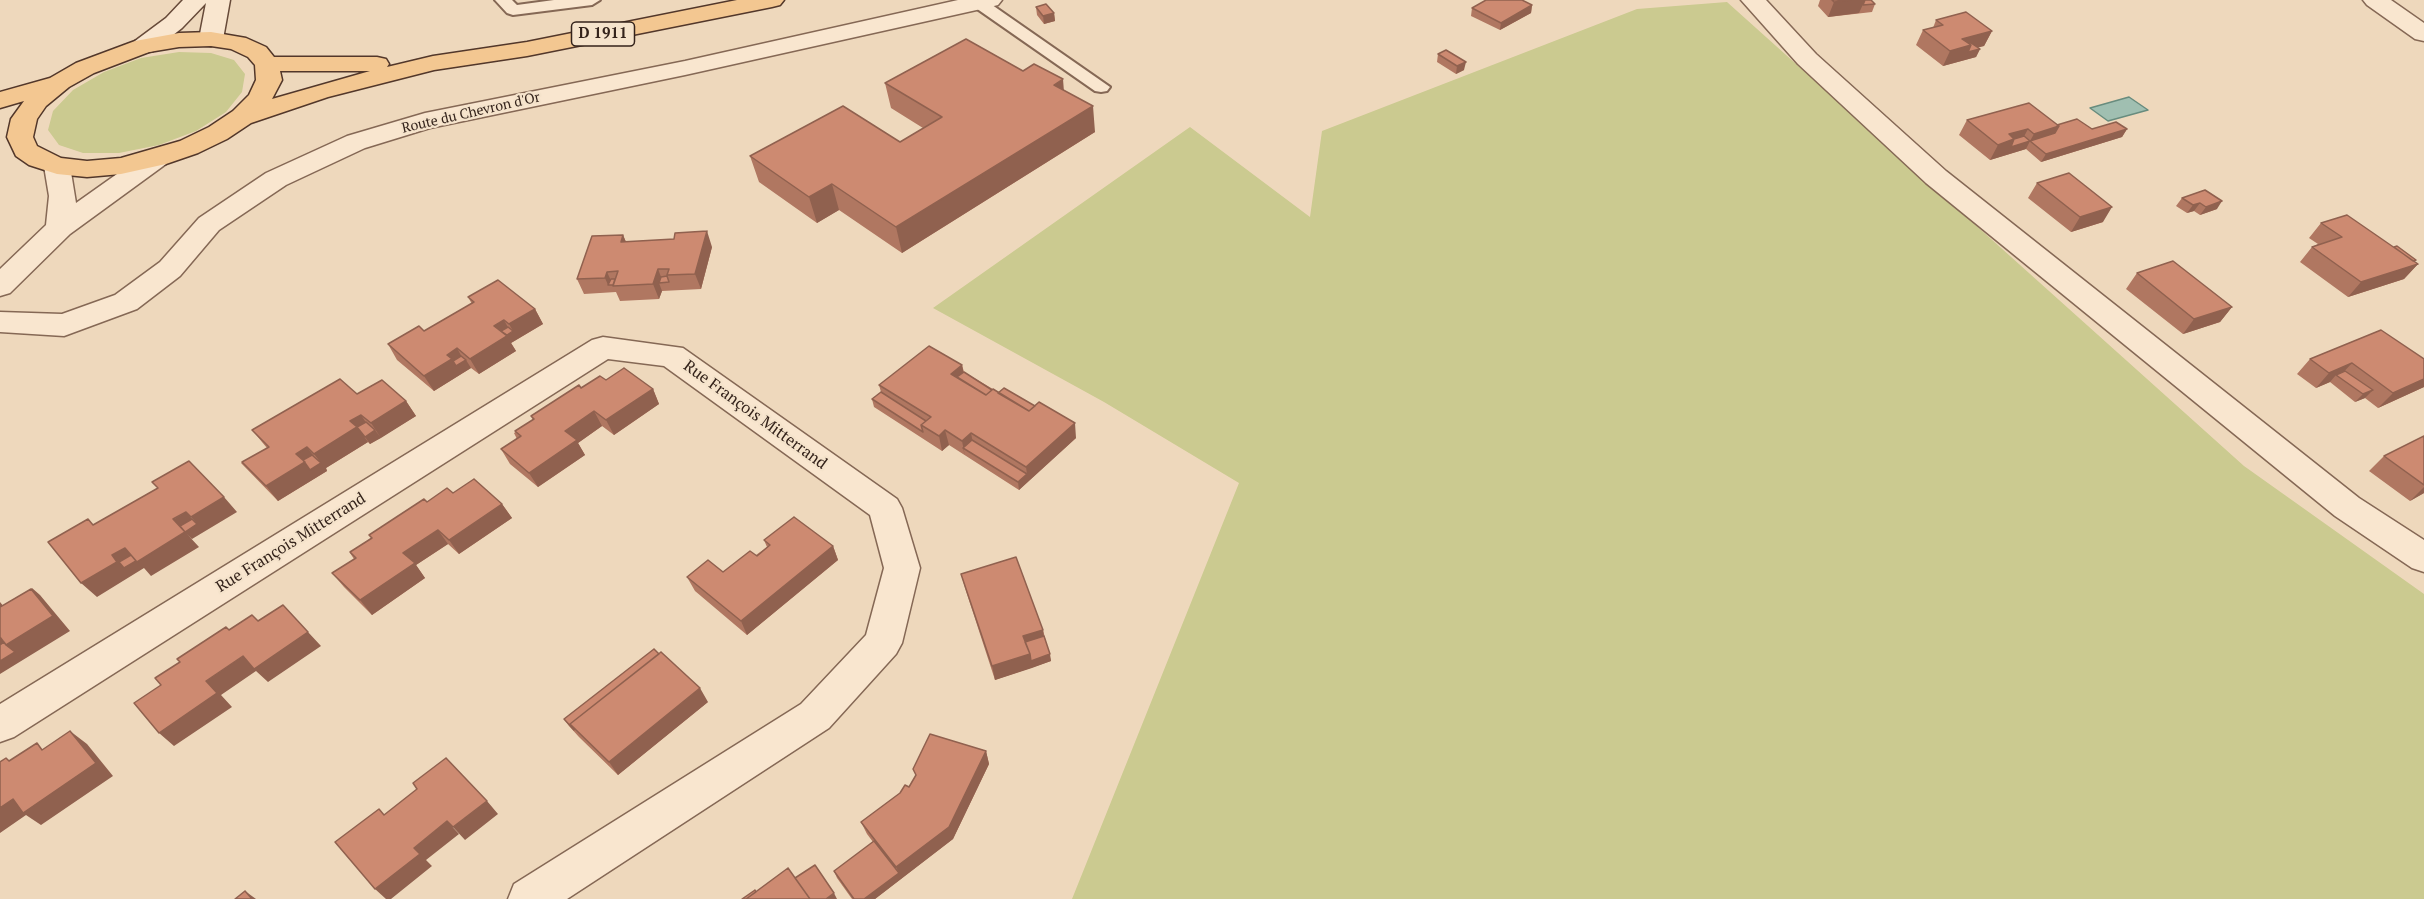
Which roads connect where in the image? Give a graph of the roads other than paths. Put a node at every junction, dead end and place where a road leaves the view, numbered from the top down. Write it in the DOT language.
graph roads {
  1 [pos="196,0"];
  2 [pos="218,0"];
  3 [pos="503,0"];
  4 [pos="592,0"];
  5 [pos="772,0"];
  6 [pos="1754,0"];
  7 [pos="2375,0"];
  8 [pos="984,1"];
  9 [pos="2424,34"];
  10 [pos="211,39"];
  11 [pos="144,46"];
  12 [pos="432,63"];
  13 [pos="267,64"];
  14 [pos="60,82"];
  15 [pos="1101,87"];
  16 [pos="0,100"];
  17 [pos="242,117"];
  18 [pos="10,137"];
  19 [pos="157,158"];
  20 [pos="57,166"];
  21 [pos="60,228"];
  22 [pos="0,286"];
  23 [pos="0,322"];
  24 [pos="2424,558"];
  25 [pos="0,725"];
  26 [pos="529,899"];
  1 -- 11 [label="street"];
  2 -- 10 [label="street"];
  3 -- 4 [label="lane"];
  5 -- 12 [label="main road, D 1911"];
  6 -- 24 [label="street"];
  7 -- 9 [label="street"];
  8 -- 15 [label="lane"];
  8 -- 23 [label="street, Route du Chevron d'Or"];
  10 -- 11 [label="main road"];
  10 -- 13 [label="main road"];
  11 -- 14 [label="main road"];
  12 -- 13 [label="main road, D 1911"];
  12 -- 17 [label="main road, D 1911"];
  13 -- 17 [label="main road"];
  14 -- 16 [label="main road"];
  14 -- 18 [label="main road"];
  17 -- 19 [label="main road"];
  18 -- 20 [label="main road"];
  19 -- 20 [label="main road"];
  19 -- 21 [label="street"];
  20 -- 21 [label="street"];
  21 -- 22 [label="street"];
  25 -- 26 [label="street, Rue François Mitterrand"];
}
